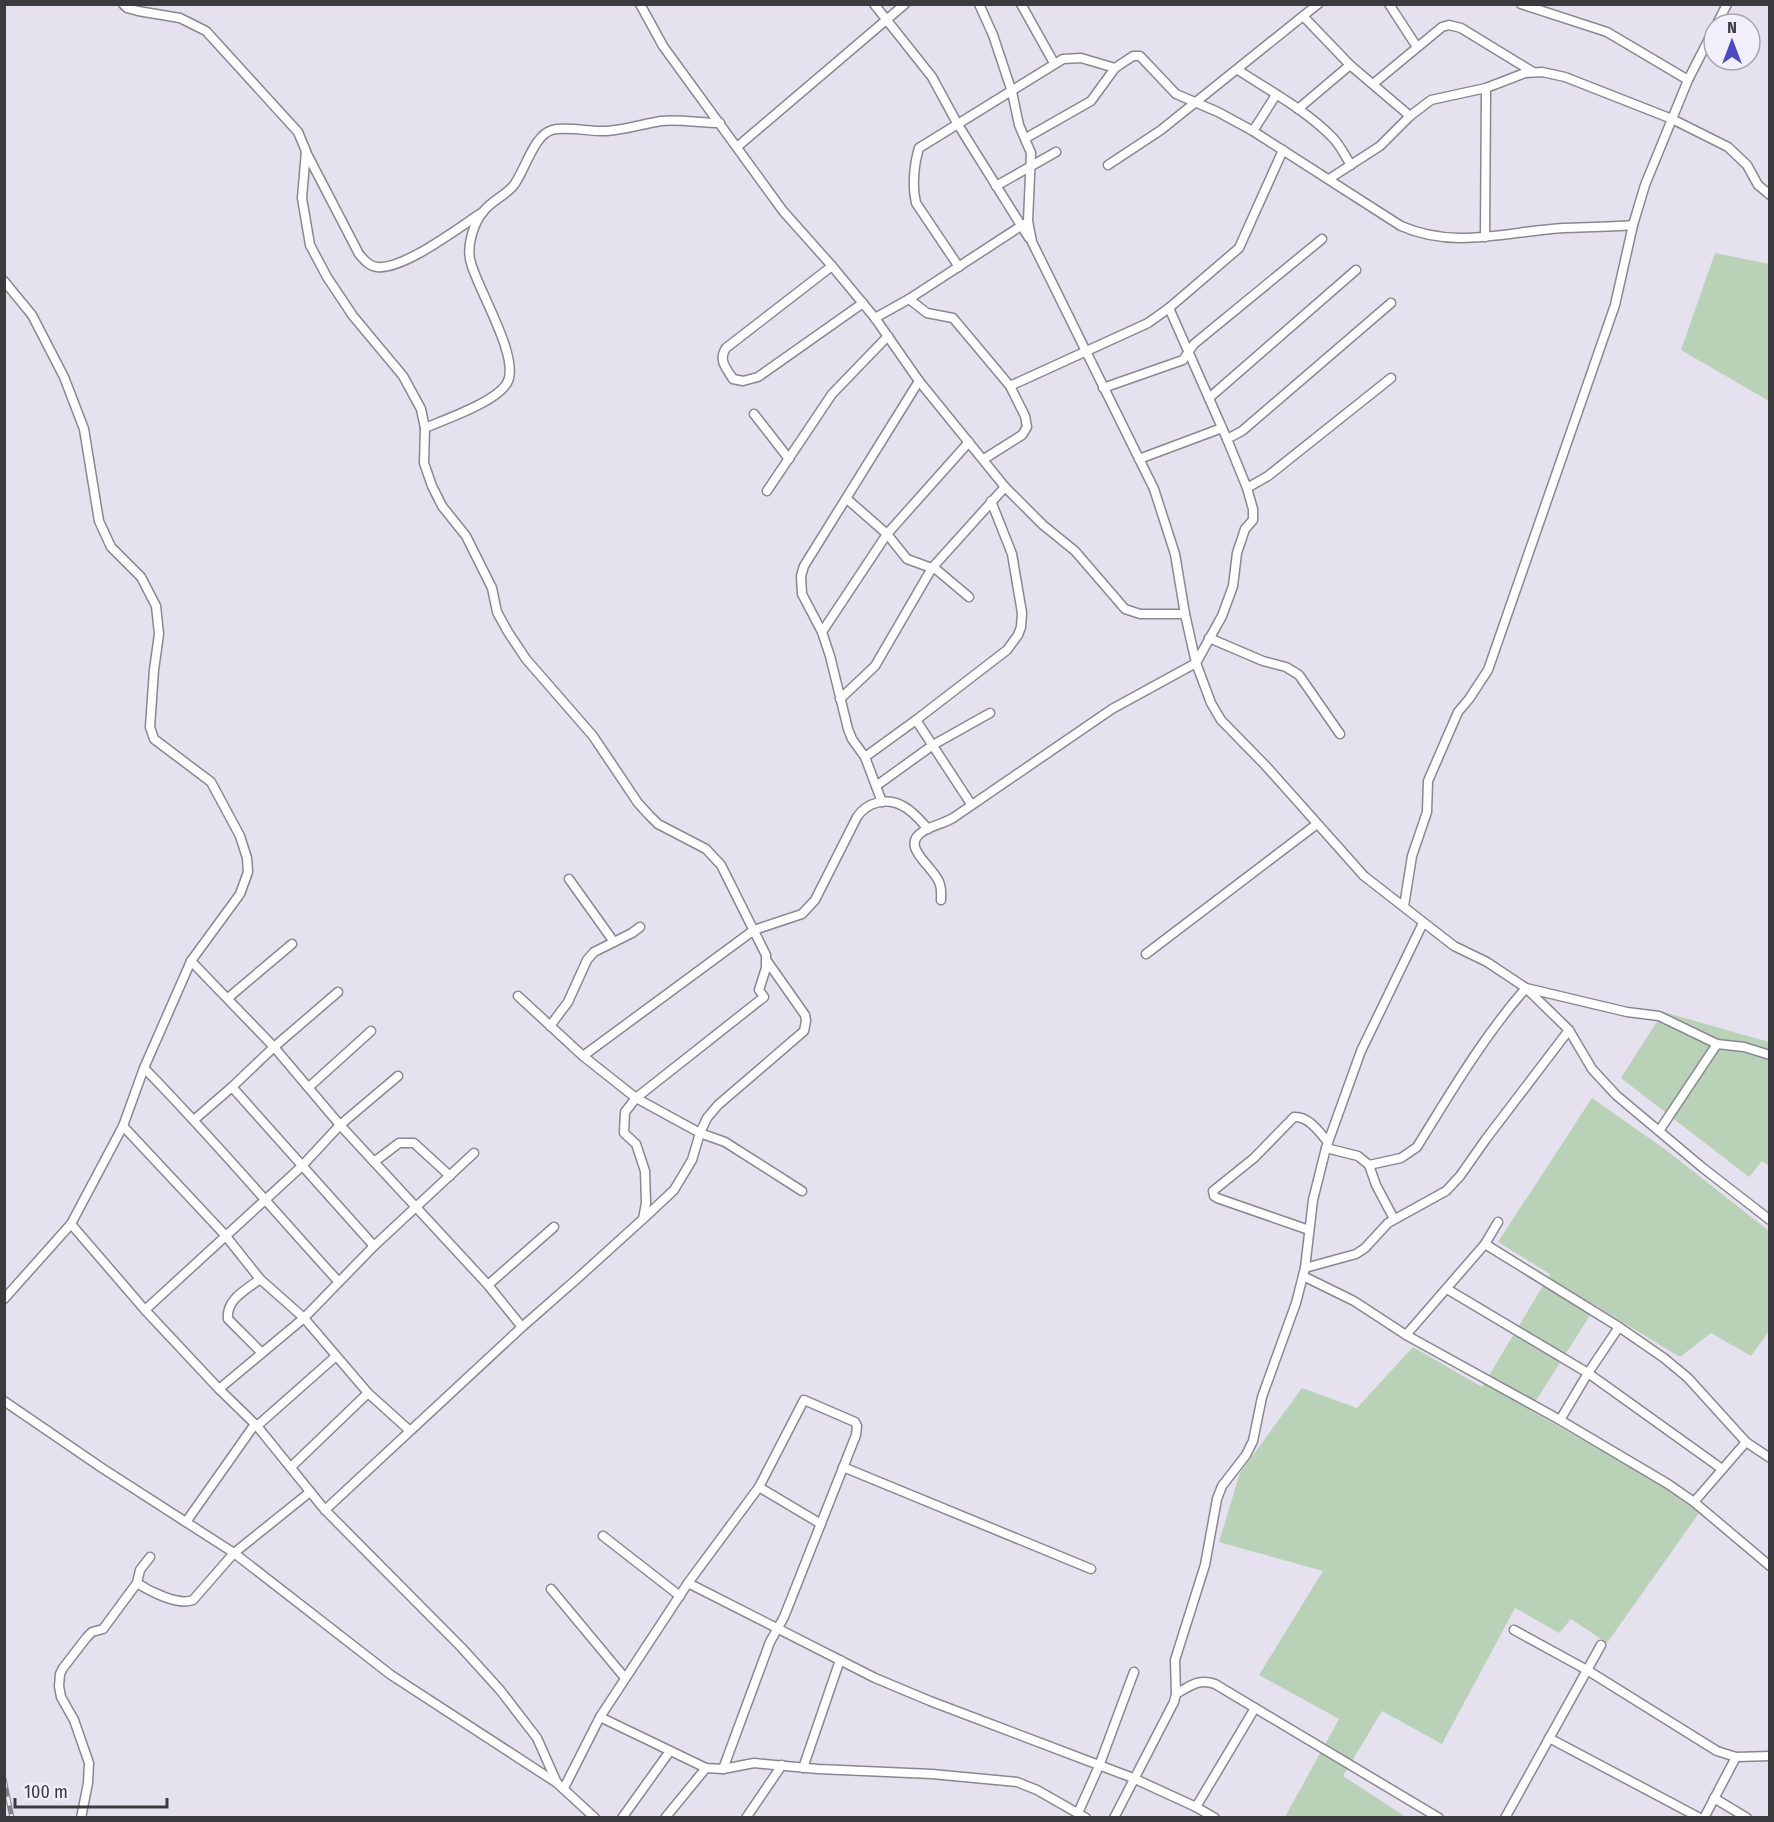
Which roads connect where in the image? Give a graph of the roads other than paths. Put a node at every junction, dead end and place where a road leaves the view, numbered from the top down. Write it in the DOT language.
graph roads {
  1 [pos="123,4"];
  2 [pos="640,4"];
  3 [pos="874,4"];
  4 [pos="905,4"];
  5 [pos="979,4"];
  6 [pos="1021,4"];
  7 [pos="1318,4"];
  8 [pos="1389,4"];
  9 [pos="1521,4"];
  10 [pos="1303,16"];
  11 [pos="887,19"];
  12 [pos="1418,47"];
  13 [pos="1702,53"];
  14 [pos="1054,63"];
  15 [pos="1350,65"];
  16 [pos="1115,68"];
  17 [pos="1238,70"];
  18 [pos="1533,72"];
  19 [pos="1688,80"];
  20 [pos="1373,84"];
  21 [pos="1486,88"];
  22 [pos="1012,92"];
  23 [pos="1276,95"];
  24 [pos="1194,103"];
  25 [pos="1298,109"];
  26 [pos="1410,116"];
  27 [pos="1672,119"];
  28 [pos="720,123"];
  29 [pos="957,123"];
  30 [pos="1253,131"];
  31 [pos="1026,138"];
  32 [pos="737,147"];
  33 [pos="1283,150"];
  34 [pos="306,151"];
  35 [pos="1056,153"];
  36 [pos="1108,165"];
  37 [pos="1351,165"];
  38 [pos="1032,166"];
  39 [pos="1329,179"];
  40 [pos="996,186"];
  41 [pos="1770,195"];
  42 [pos="483,212"];
  43 [pos="1025,223"];
  44 [pos="1633,225"];
  45 [pos="1485,237"];
  46 [pos="1322,239"];
  47 [pos="832,266"];
  48 [pos="959,267"];
  49 [pos="1356,270"];
  50 [pos="4,281"];
  51 [pos="909,299"];
  52 [pos="862,303"];
  53 [pos="1391,303"];
  54 [pos="1169,308"];
  55 [pos="875,318"];
  56 [pos="888,336"];
  57 [pos="1086,350"];
  58 [pos="1189,352"];
  59 [pos="1391,378"];
  60 [pos="919,381"];
  61 [pos="1010,386"];
  62 [pos="1103,388"];
  63 [pos="1209,398"];
  64 [pos="753,414"];
  65 [pos="425,428"];
  66 [pos="1222,428"];
  67 [pos="1227,439"];
  68 [pos="969,442"];
  69 [pos="789,459"];
  70 [pos="984,459"];
  71 [pos="1139,459"];
  72 [pos="1005,487"];
  73 [pos="1248,488"];
  74 [pos="767,491"];
  75 [pos="847,499"];
  76 [pos="992,501"];
  77 [pos="887,534"];
  78 [pos="932,568"];
  79 [pos="969,597"];
  80 [pos="1185,614"];
  81 [pos="822,632"];
  82 [pos="1209,638"];
  83 [pos="1196,663"];
  84 [pos="840,699"];
  85 [pos="990,713"];
  86 [pos="916,720"];
  87 [pos="1340,734"];
  88 [pos="933,745"];
  89 [pos="865,757"];
  90 [pos="876,786"];
  91 [pos="882,802"];
  92 [pos="971,804"];
  93 [pos="1317,824"];
  94 [pos="928,829"];
  95 [pos="569,879"];
  96 [pos="941,900"];
  97 [pos="1404,906"];
  98 [pos="1423,923"];
  99 [pos="640,927"];
  100 [pos="754,930"];
  101 [pos="614,942"];
  102 [pos="292,944"];
  103 [pos="1146,954"];
  104 [pos="191,961"];
  105 [pos="767,961"];
  106 [pos="1526,988"];
  107 [pos="338,992"];
  108 [pos="518,996"];
  109 [pos="228,998"];
  110 [pos="550,1026"];
  111 [pos="1569,1030"];
  112 [pos="371,1031"];
  113 [pos="1717,1044"];
  114 [pos="274,1047"];
  115 [pos="1770,1055"];
  116 [pos="583,1056"];
  117 [pos="144,1068"];
  118 [pos="398,1076"];
  119 [pos="232,1087"];
  120 [pos="309,1087"];
  121 [pos="636,1098"];
  122 [pos="195,1119"];
  123 [pos="340,1125"];
  124 [pos="123,1126"];
  125 [pos="1659,1131"];
  126 [pos="700,1133"];
  127 [pos="1327,1145"];
  128 [pos="474,1153"];
  129 [pos="374,1162"];
  130 [pos="1369,1165"];
  131 [pos="301,1167"];
  132 [pos="450,1176"];
  133 [pos="802,1191"];
  134 [pos="265,1201"];
  135 [pos="415,1209"];
  136 [pos="643,1219"];
  137 [pos="1394,1220"];
  138 [pos="1770,1220"];
  139 [pos="1498,1222"];
  140 [pos="71,1224"];
  141 [pos="554,1227"];
  142 [pos="1309,1230"];
  143 [pos="225,1235"];
  144 [pos="1485,1244"];
  145 [pos="374,1246"];
  146 [pos="1304,1272"];
  147 [pos="260,1279"];
  148 [pos="339,1281"];
  149 [pos="488,1285"];
  150 [pos="1447,1288"];
  151 [pos="4,1299"];
  152 [pos="146,1310"];
  153 [pos="304,1318"];
  154 [pos="522,1327"];
  155 [pos="1619,1327"];
  156 [pos="1406,1335"];
  157 [pos="261,1352"];
  158 [pos="335,1357"];
  159 [pos="1588,1373"];
  160 [pos="219,1389"];
  161 [pos="368,1393"];
  162 [pos="4,1401"];
  163 [pos="1560,1420"];
  164 [pos="256,1425"];
  165 [pos="408,1430"];
  166 [pos="1746,1442"];
  167 [pos="1770,1458"];
  168 [pos="291,1467"];
  169 [pos="843,1467"];
  170 [pos="1722,1469"];
  171 [pos="759,1487"];
  172 [pos="310,1492"];
  173 [pos="1694,1502"];
  174 [pos="325,1510"];
  175 [pos="186,1522"];
  176 [pos="821,1524"];
  177 [pos="603,1536"];
  178 [pos="234,1553"];
  179 [pos="150,1557"];
  180 [pos="1770,1566"];
  181 [pos="1091,1569"];
  182 [pos="137,1583"];
  183 [pos="688,1583"];
  184 [pos="551,1589"];
  185 [pos="680,1596"];
  186 [pos="778,1628"];
  187 [pos="1514,1630"];
  188 [pos="1601,1645"];
  189 [pos="840,1660"];
  190 [pos="1587,1670"];
  191 [pos="1134,1671"];
  192 [pos="625,1678"];
  193 [pos="1176,1694"];
  194 [pos="1255,1708"];
  195 [pos="600,1717"];
  196 [pos="1549,1738"];
  197 [pos="670,1751"];
  198 [pos="1770,1756"];
  199 [pos="1736,1757"];
  200 [pos="782,1765"];
  201 [pos="1099,1766"];
  202 [pos="706,1768"];
  203 [pos="804,1768"];
  204 [pos="723,1769"];
  205 [pos="1133,1778"];
  206 [pos="561,1785"];
  207 [pos="1714,1798"];
  208 [pos="1196,1807"];
  209 [pos="1082,1815"];
  210 [pos="81,1818"];
  211 [pos="595,1818"];
  212 [pos="622,1818"];
  213 [pos="665,1818"];
  214 [pos="746,1818"];
  215 [pos="1114,1818"];
  216 [pos="1215,1818"];
  217 [pos="1439,1818"];
  218 [pos="1505,1818"];
  219 [pos="1702,1818"];
  220 [pos="1747,1818"];
  1 -- 34 [label="street"];
  2 -- 28 [label="street"];
  3 -- 11 [label="street"];
  4 -- 11 [label="street"];
  5 -- 22 [label="street"];
  6 -- 14 [label="street"];
  7 -- 10 [label="street"];
  8 -- 12 [label="street"];
  9 -- 19 [label="street"];
  10 -- 15 [label="street"];
  10 -- 17 [label="street"];
  11 -- 29 [label="street"];
  11 -- 32 [label="street"];
  12 -- 18 [label="street"];
  12 -- 20 [label="street"];
  13 -- 19 [label="street"];
  14 -- 16 [label="street"];
  14 -- 22 [label="street"];
  15 -- 20 [label="street"];
  15 -- 25 [label="street"];
  16 -- 24 [label="street"];
  16 -- 31 [label="street"];
  17 -- 23 [label="street"];
  17 -- 24 [label="street"];
  18 -- 21 [label="street"];
  18 -- 27 [label="street"];
  19 -- 27 [label="street"];
  20 -- 26 [label="street"];
  21 -- 26 [label="street"];
  21 -- 45 [label="street"];
  22 -- 29 [label="street"];
  22 -- 31 [label="street"];
  23 -- 25 [label="street"];
  23 -- 30 [label="street"];
  24 -- 30 [label="street"];
  24 -- 36 [label="street"];
  25 -- 37 [label="street"];
  26 -- 37 [label="street"];
  27 -- 41 [label="street"];
  27 -- 44 [label="street"];
  28 -- 32 [label="street"];
  28 -- 42 [label="street"];
  29 -- 40 [label="street"];
  29 -- 48 [label="street"];
  30 -- 33 [label="street"];
  31 -- 38 [label="street"];
  32 -- 47 [label="street"];
  33 -- 39 [label="street"];
  33 -- 54 [label="street"];
  34 -- 42 [label="street"];
  34 -- 65 [label="street"];
  35 -- 38 [label="street"];
  37 -- 39 [label="street"];
  38 -- 40 [label="street"];
  38 -- 43 [label="street"];
  39 -- 45 [label="street"];
  40 -- 43 [label="street"];
  42 -- 65 [label="street"];
  43 -- 48 [label="street"];
  43 -- 57 [label="street"];
  44 -- 45 [label="street"];
  44 -- 97 [label="street"];
  46 -- 58 [label="street"];
  47 -- 52 [label="street"];
  47 -- 52 [label="street"];
  48 -- 51 [label="street"];
  49 -- 63 [label="street"];
  50 -- 104 [label="street"];
  51 -- 55 [label="street"];
  51 -- 61 [label="street"];
  52 -- 55 [label="street"];
  53 -- 67 [label="street"];
  54 -- 57 [label="street"];
  54 -- 58 [label="street"];
  55 -- 56 [label="street"];
  56 -- 60 [label="street"];
  56 -- 69 [label="street"];
  57 -- 61 [label="street"];
  57 -- 62 [label="street"];
  58 -- 62 [label="street"];
  58 -- 63 [label="street"];
  59 -- 73 [label="street"];
  60 -- 68 [label="street"];
  60 -- 75 [label="street"];
  61 -- 70 [label="street"];
  62 -- 71 [label="street"];
  63 -- 66 [label="street"];
  64 -- 69 [label="street"];
  65 -- 100 [label="street"];
  66 -- 67 [label="street"];
  66 -- 71 [label="street"];
  67 -- 73 [label="street"];
  68 -- 70 [label="street"];
  68 -- 77 [label="street"];
  69 -- 74 [label="street"];
  70 -- 72 [label="street"];
  71 -- 80 [label="street"];
  72 -- 76 [label="street"];
  72 -- 80 [label="street"];
  73 -- 82 [label="street"];
  75 -- 77 [label="street"];
  75 -- 81 [label="street"];
  76 -- 78 [label="street"];
  76 -- 86 [label="street"];
  77 -- 78 [label="street"];
  77 -- 81 [label="street"];
  78 -- 79 [label="street"];
  78 -- 84 [label="street"];
  80 -- 83 [label="street"];
  81 -- 84 [label="street"];
  82 -- 83 [label="street"];
  82 -- 87 [label="street"];
  83 -- 92 [label="street"];
  83 -- 93 [label="street"];
  84 -- 89 [label="street"];
  85 -- 88 [label="street"];
  86 -- 88 [label="street"];
  86 -- 89 [label="street"];
  88 -- 90 [label="street"];
  88 -- 92 [label="street"];
  89 -- 90 [label="street"];
  90 -- 91 [label="street"];
  91 -- 94 [label="street"];
  91 -- 100 [label="street"];
  92 -- 94 [label="street"];
  93 -- 97 [label="street"];
  93 -- 103 [label="street"];
  94 -- 96 [label="street"];
  95 -- 101 [label="street"];
  97 -- 98 [label="street"];
  98 -- 106 [label="street"];
  98 -- 127 [label="street"];
  99 -- 101 [label="street"];
  100 -- 105 [label="street"];
  100 -- 116 [label="street"];
  101 -- 110 [label="street"];
  102 -- 109 [label="street"];
  104 -- 109 [label="street"];
  104 -- 117 [label="street"];
  105 -- 121 [label="street"];
  105 -- 126 [label="street"];
  106 -- 111 [label="street"];
  106 -- 113 [label="street"];
  106 -- 130 [label="street"];
  107 -- 114 [label="street"];
  108 -- 110 [label="street"];
  109 -- 114 [label="street"];
  110 -- 116 [label="street"];
  111 -- 125 [label="street"];
  111 -- 137 [label="street"];
  112 -- 120 [label="street"];
  113 -- 115 [label="street"];
  113 -- 125 [label="street"];
  114 -- 119 [label="street"];
  114 -- 120 [label="street"];
  116 -- 121 [label="street"];
  117 -- 122 [label="street"];
  117 -- 124 [label="street"];
  118 -- 123 [label="street"];
  119 -- 122 [label="street"];
  119 -- 131 [label="street"];
  120 -- 123 [label="street"];
  121 -- 126 [label="street"];
  121 -- 136 [label="street"];
  122 -- 134 [label="street"];
  123 -- 129 [label="street"];
  123 -- 131 [label="street"];
  124 -- 140 [label="street"];
  124 -- 143 [label="street"];
  125 -- 138 [label="street"];
  126 -- 133 [label="street"];
  126 -- 136 [label="street"];
  127 -- 130 [label="street"];
  127 -- 142 [label="street"];
  127 -- 142 [label="street"];
  128 -- 132 [label="street"];
  129 -- 132 [label="street"];
  129 -- 135 [label="street"];
  130 -- 137 [label="street"];
  131 -- 134 [label="street"];
  131 -- 145 [label="street"];
  132 -- 135 [label="street"];
  134 -- 143 [label="street"];
  134 -- 148 [label="street"];
  135 -- 145 [label="street"];
  135 -- 149 [label="street"];
  136 -- 154 [label="street"];
  137 -- 146 [label="street"];
  139 -- 144 [label="street"];
  140 -- 151 [label="street"];
  140 -- 152 [label="street"];
  141 -- 149 [label="street"];
  142 -- 146 [label="street"];
  143 -- 147 [label="street"];
  143 -- 152 [label="street"];
  144 -- 150 [label="street"];
  144 -- 155 [label="street"];
  145 -- 148 [label="street"];
  146 -- 156 [label="street"];
  146 -- 193 [label="street"];
  147 -- 153 [label="street"];
  147 -- 157 [label="street"];
  148 -- 153 [label="street"];
  149 -- 154 [label="street"];
  150 -- 156 [label="street"];
  150 -- 159 [label="street"];
  152 -- 160 [label="street"];
  153 -- 157 [label="street"];
  153 -- 158 [label="street"];
  154 -- 165 [label="street"];
  155 -- 159 [label="street"];
  155 -- 166 [label="street"];
  156 -- 163 [label="street"];
  157 -- 160 [label="street"];
  158 -- 161 [label="street"];
  158 -- 164 [label="street"];
  159 -- 163 [label="street"];
  159 -- 170 [label="street"];
  160 -- 164 [label="street"];
  161 -- 165 [label="street"];
  161 -- 168 [label="street"];
  162 -- 175 [label="street"];
  163 -- 173 [label="street"];
  164 -- 168 [label="street"];
  164 -- 175 [label="street"];
  165 -- 174 [label="street"];
  166 -- 167 [label="street"];
  166 -- 170 [label="street"];
  168 -- 172 [label="street"];
  169 -- 171 [label="street"];
  169 -- 176 [label="street"];
  169 -- 181 [label="street"];
  170 -- 173 [label="street"];
  171 -- 176 [label="street"];
  171 -- 183 [label="street"];
  172 -- 174 [label="street"];
  172 -- 178 [label="street"];
  173 -- 180 [label="street"];
  174 -- 206 [label="street"];
  175 -- 178 [label="street"];
  176 -- 186 [label="street"];
  177 -- 185 [label="street"];
  178 -- 182 [label="street"];
  178 -- 206 [label="street"];
  179 -- 182 [label="street"];
  182 -- 210 [label="street"];
  183 -- 185 [label="street"];
  183 -- 186 [label="street"];
  184 -- 192 [label="street"];
  185 -- 192 [label="street"];
  186 -- 189 [label="street"];
  186 -- 204 [label="street"];
  187 -- 190 [label="street"];
  188 -- 190 [label="street"];
  189 -- 201 [label="street"];
  189 -- 203 [label="street"];
  190 -- 196 [label="street"];
  190 -- 199 [label="street"];
  191 -- 201 [label="street"];
  192 -- 195 [label="street"];
  193 -- 194 [label="street"];
  193 -- 205 [label="street"];
  194 -- 208 [label="street"];
  194 -- 217 [label="street"];
  195 -- 197 [label="street"];
  195 -- 206 [label="street"];
  196 -- 218 [label="street"];
  196 -- 219 [label="street"];
  197 -- 202 [label="street"];
  197 -- 212 [label="street"];
  198 -- 199 [label="street"];
  199 -- 207 [label="street"];
  200 -- 203 [label="street"];
  200 -- 204 [label="street"];
  200 -- 214 [label="street"];
  201 -- 205 [label="street"];
  201 -- 209 [label="street"];
  202 -- 204 [label="street"];
  202 -- 213 [label="street"];
  203 -- 209 [label="street"];
  205 -- 208 [label="street"];
  205 -- 215 [label="street"];
  206 -- 211 [label="street"];
  207 -- 219 [label="street"];
  207 -- 220 [label="street"];
  208 -- 216 [label="street"];
}
